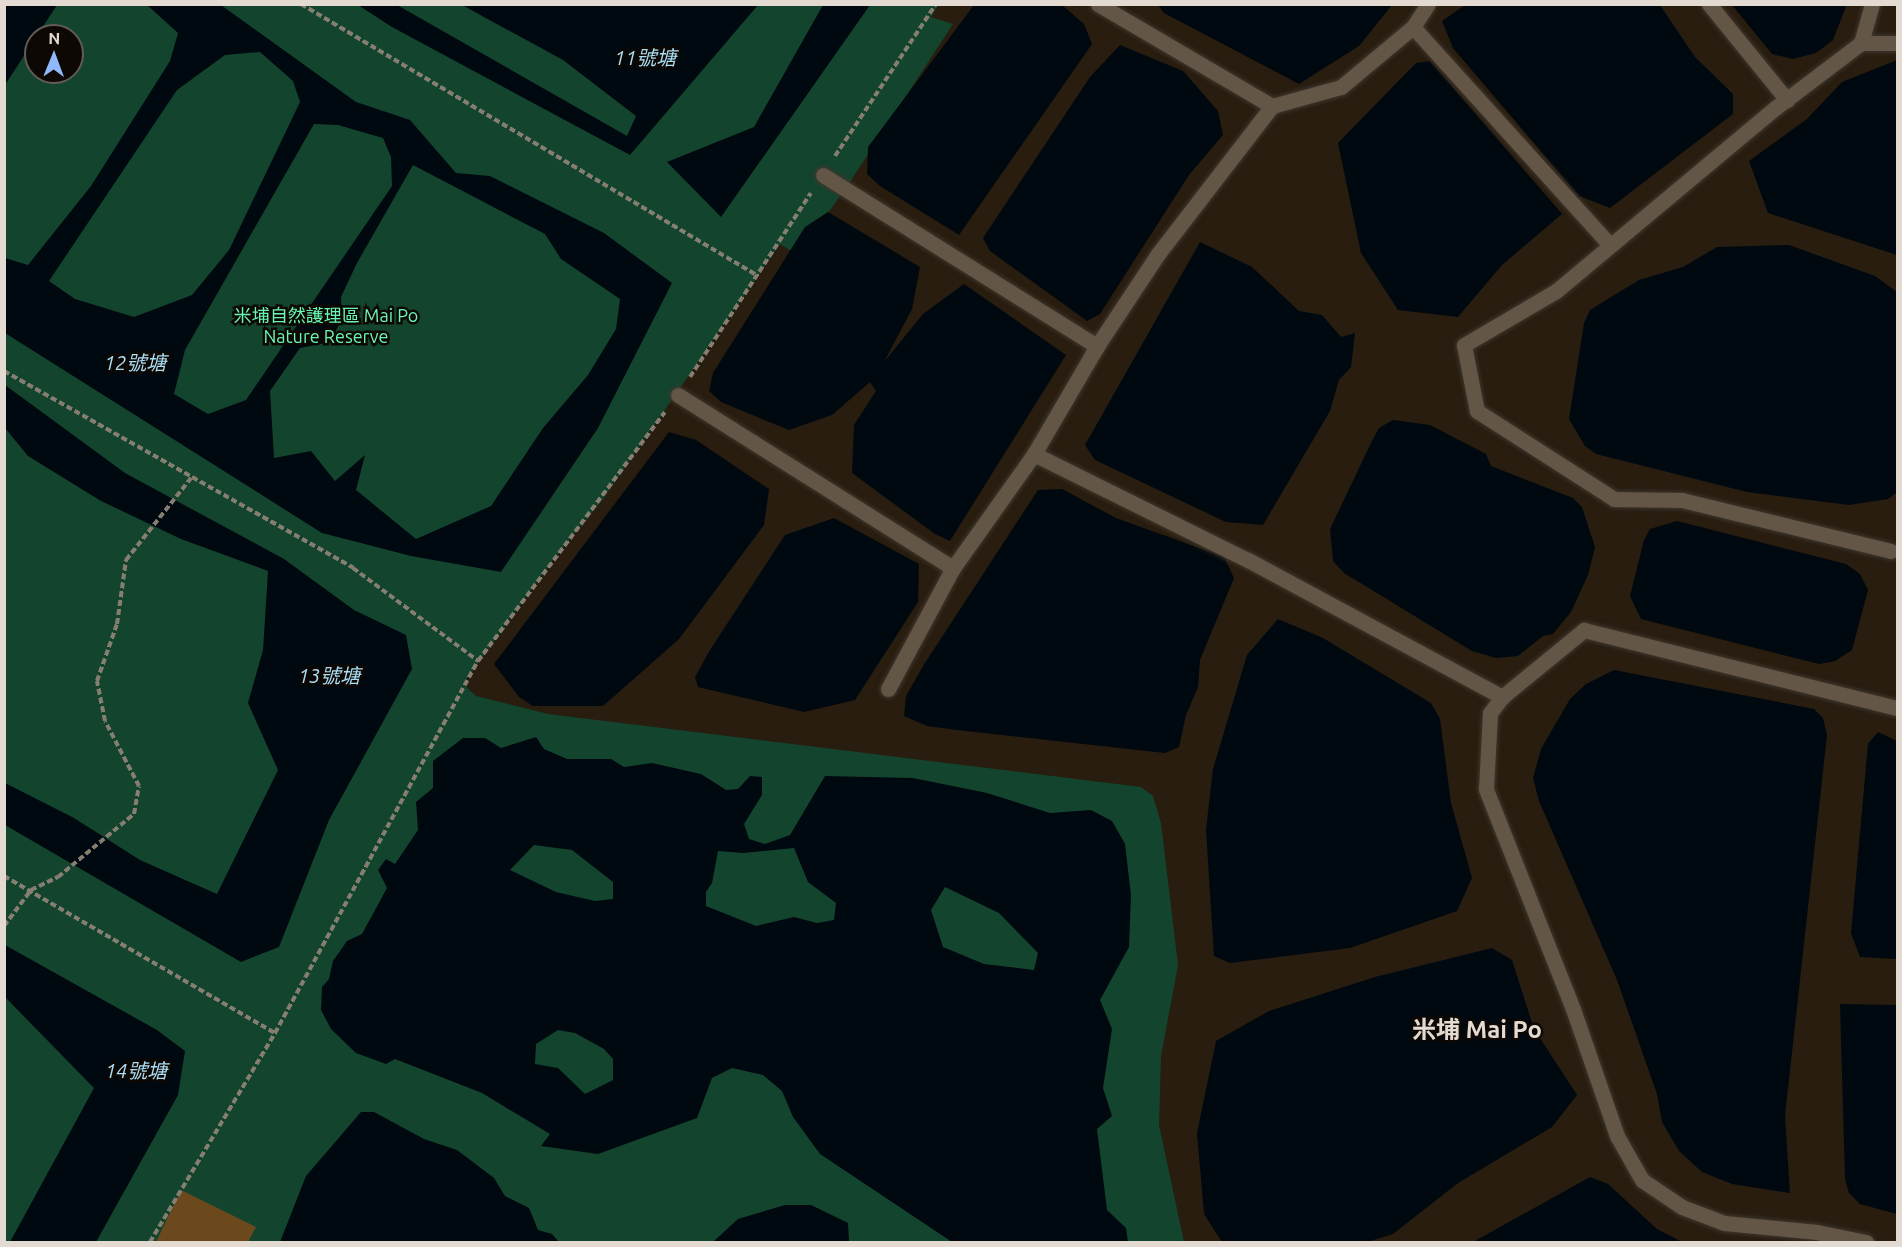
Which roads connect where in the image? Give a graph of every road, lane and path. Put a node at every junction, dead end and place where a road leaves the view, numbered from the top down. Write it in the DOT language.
graph roads {
  1 [pos="301,4"];
  2 [pos="936,4"];
  3 [pos="1098,4"];
  4 [pos="1428,4"];
  5 [pos="1709,4"];
  6 [pos="1872,4"];
  7 [pos="1413,27"];
  8 [pos="1861,43"];
  9 [pos="1898,43"];
  10 [pos="1787,99"];
  11 [pos="1272,106"];
  12 [pos="823,175"];
  13 [pos="1609,244"];
  14 [pos="758,276"];
  15 [pos="1097,346"];
  16 [pos="4,371"];
  17 [pos="678,395"];
  18 [pos="1034,454"];
  19 [pos="191,478"];
  20 [pos="1891,551"];
  21 [pos="953,568"];
  22 [pos="478,662"];
  23 [pos="888,689"];
  24 [pos="1502,697"];
  25 [pos="1898,708"];
  26 [pos="4,876"];
  27 [pos="31,890"];
  28 [pos="4,926"];
  29 [pos="275,1033"];
  30 [pos="150,1242"];
  31 [pos="1866,1242"];
  1 -- 14 [label="path"];
  2 -- 12 [label="path"];
  3 -- 11 [label="lane"];
  4 -- 7 [label="lane"];
  5 -- 10 [label="lane"];
  6 -- 8 [label="lane"];
  7 -- 11 [label="lane"];
  7 -- 13 [label="lane"];
  8 -- 9 [label="lane"];
  8 -- 10 [label="lane"];
  10 -- 13 [label="lane"];
  11 -- 15 [label="lane"];
  12 -- 14 [label="path"];
  12 -- 15 [label="lane"];
  13 -- 20 [label="lane"];
  14 -- 17 [label="path"];
  15 -- 18 [label="lane"];
  16 -- 19 [label="path"];
  17 -- 21 [label="lane"];
  17 -- 22 [label="path"];
  18 -- 21 [label="lane"];
  18 -- 24 [label="lane"];
  19 -- 22 [label="path"];
  19 -- 27 [label="path"];
  21 -- 23 [label="lane"];
  22 -- 29 [label="path"];
  24 -- 25 [label="lane"];
  24 -- 31 [label="lane"];
  26 -- 27 [label="path"];
  27 -- 28 [label="path"];
  27 -- 29 [label="path"];
  29 -- 30 [label="path"];
}
